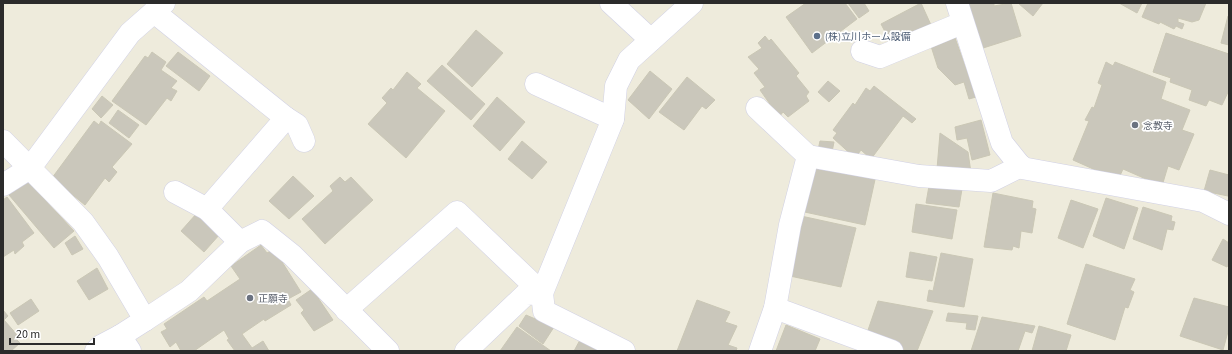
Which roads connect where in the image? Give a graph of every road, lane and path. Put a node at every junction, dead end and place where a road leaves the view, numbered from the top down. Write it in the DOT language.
graph roads {
  1 [pos="611,3"];
  2 [pos="692,3"];
  3 [pos="159,7"];
  4 [pos="959,13"];
  5 [pos="651,40"];
  6 [pos="862,51"];
  7 [pos="536,84"];
  8 [pos="757,108"];
  9 [pos="286,118"];
  10 [pos="613,119"];
  11 [pos="3,141"];
  12 [pos="304,141"];
  13 [pos="808,156"];
  14 [pos="1021,166"];
  15 [pos="30,168"];
  16 [pos="3,185"];
  17 [pos="175,192"];
  18 [pos="207,209"];
  19 [pos="1229,214"];
  20 [pos="240,242"];
  21 [pos="542,293"];
  22 [pos="775,308"];
  23 [pos="346,310"];
  24 [pos="145,320"];
  25 [pos="125,343"];
  26 [pos="96,351"];
  27 [pos="388,351"];
  28 [pos="466,351"];
  29 [pos="624,351"];
  30 [pos="760,351"];
  31 [pos="892,351"];
  1 -- 5 [label="street"];
  2 -- 5 [label="street"];
  3 -- 9 [label="street"];
  3 -- 15 [label="street"];
  4 -- 6 [label="street"];
  4 -- 14 [label="street"];
  5 -- 10 [label="street"];
  7 -- 10 [label="street"];
  8 -- 13 [label="street"];
  9 -- 12 [label="street"];
  9 -- 18 [label="street"];
  10 -- 21 [label="street"];
  11 -- 15 [label="street"];
  13 -- 14 [label="street"];
  13 -- 22 [label="street"];
  14 -- 19 [label="street"];
  15 -- 16 [label="street"];
  15 -- 24 [label="street"];
  17 -- 18 [label="street"];
  18 -- 20 [label="street"];
  20 -- 23 [label="street"];
  20 -- 24 [label="street"];
  21 -- 23 [label="street"];
  21 -- 28 [label="street"];
  21 -- 29 [label="street"];
  22 -- 30 [label="street"];
  22 -- 31 [label="street"];
  23 -- 27 [label="street"];
  24 -- 25 [label="street"];
  25 -- 26 [label="street"];
}
